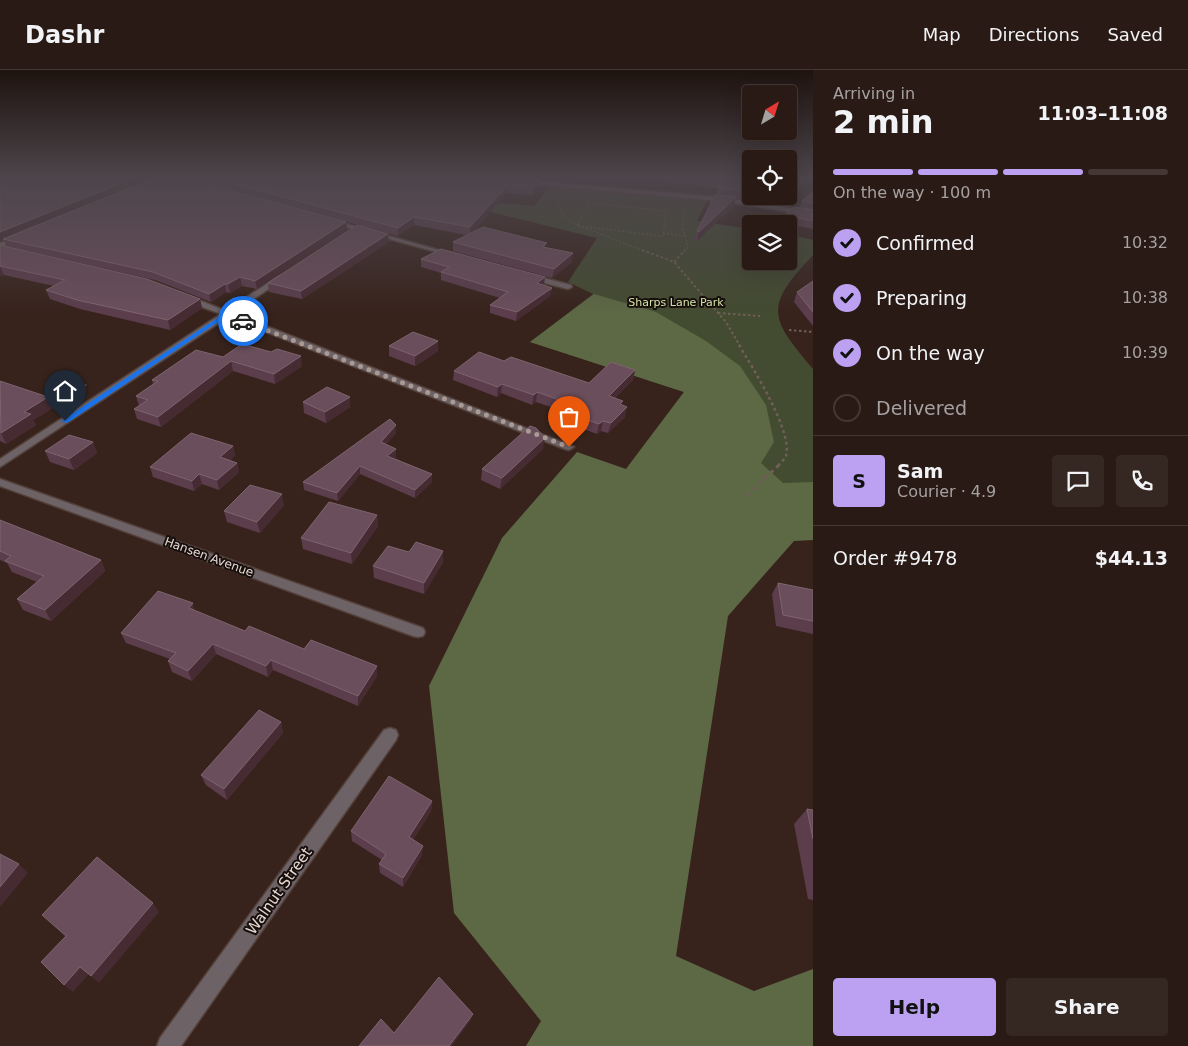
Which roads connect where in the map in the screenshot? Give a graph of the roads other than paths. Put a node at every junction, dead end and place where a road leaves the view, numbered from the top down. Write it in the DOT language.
graph roads {
  1 [pos="332,222"];
  2 [pos="357,228"];
  3 [pos="349,233"];
  4 [pos="27,234"];
  5 [pos="0,245"];
  6 [pos="0,249"];
  7 [pos="10,251"];
  8 [pos="462,258"];
  9 [pos="292,271"];
  10 [pos="520,274"];
  11 [pos="568,287"];
  12 [pos="177,294"];
  13 [pos="226,314"];
  14 [pos="569,447"];
  15 [pos="0,464"];
  16 [pos="0,482"];
  17 [pos="418,632"];
  18 [pos="390,735"];
  19 [pos="168,1046"];
  1 -- 2 [label="street"];
  2 -- 3 [label="street"];
  2 -- 8 [label="street"];
  4 -- 5 [label="street"];
  6 -- 7 [label="street"];
  9 -- 13 [label="street"];
  10 -- 11 [label="street"];
  12 -- 13 [label="street"];
  13 -- 14 [label="street"];
  13 -- 15 [label="street"];
  16 -- 17 [label="street, Hansen Avenue"];
  18 -- 19 [label="street, Walnut Street"];
}
